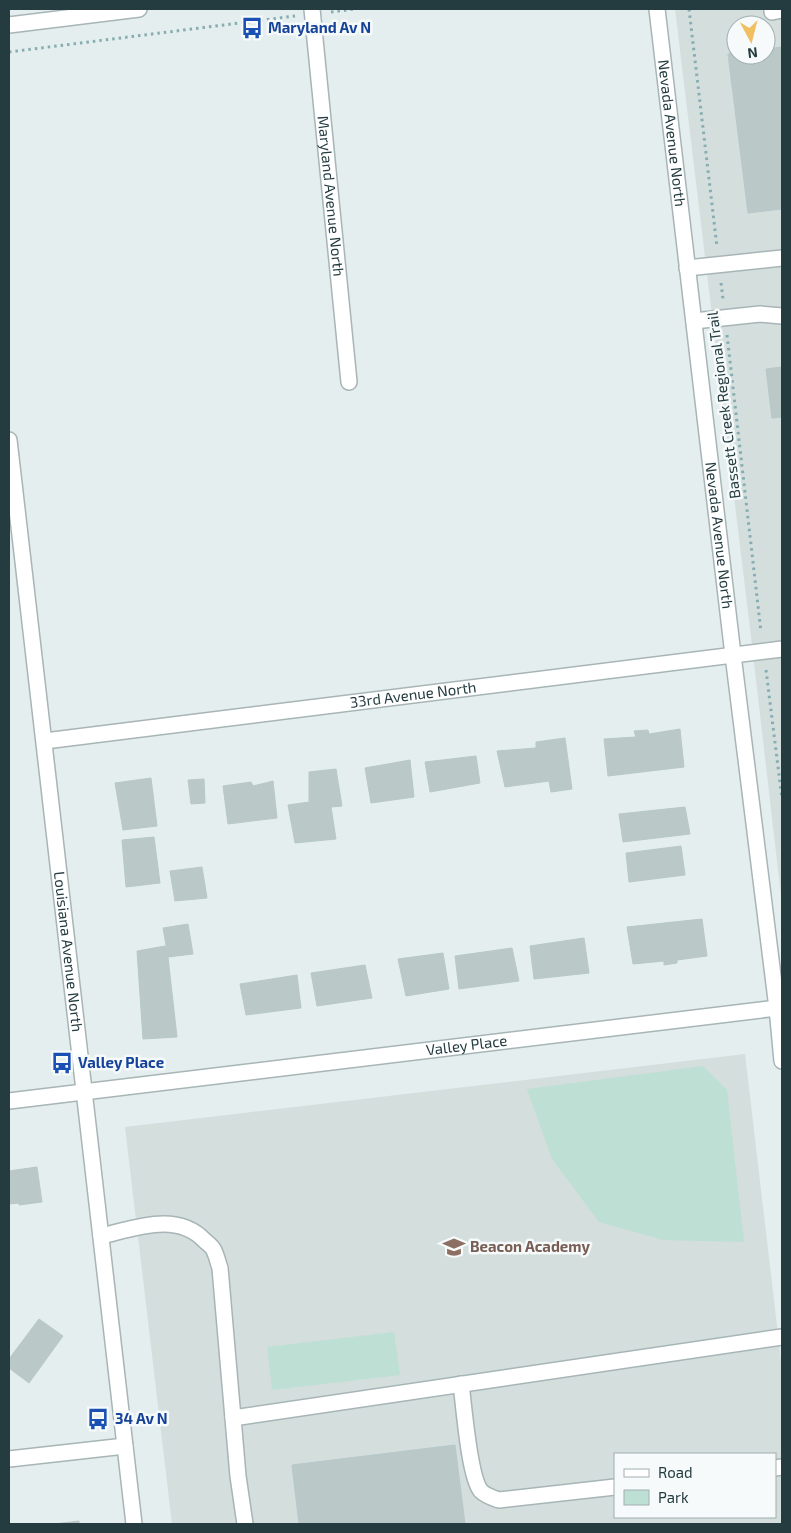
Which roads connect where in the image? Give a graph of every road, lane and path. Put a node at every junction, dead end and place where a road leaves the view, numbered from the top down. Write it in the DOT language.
graph roads {
  1 [pos="139,9"];
  2 [pos="355,9"];
  3 [pos="657,9"];
  4 [pos="689,9"];
  5 [pos="772,9"];
  6 [pos="782,10"];
  7 [pos="312,11"];
  8 [pos="9,26"];
  9 [pos="9,52"];
  10 [pos="782,258"];
  11 [pos="719,265"];
  12 [pos="687,268"];
  13 [pos="782,316"];
  14 [pos="725,318"];
  15 [pos="694,321"];
  16 [pos="349,382"];
  17 [pos="9,440"];
  18 [pos="782,649"];
  19 [pos="763,652"];
  20 [pos="733,655"];
  21 [pos="44,742"];
  22 [pos="782,799"];
  23 [pos="777,1008"];
  24 [pos="782,1061"];
  25 [pos="85,1093"];
  26 [pos="9,1101"];
  27 [pos="101,1236"];
  28 [pos="782,1337"];
  29 [pos="462,1384"];
  30 [pos="233,1418"];
  31 [pos="125,1446"];
  32 [pos="9,1459"];
  33 [pos="614,1487"];
  34 [pos="134,1524"];
  35 [pos="245,1524"];
  1 -- 8 [label="street"];
  2 -- 7 [label="path"];
  3 -- 12 [label="street, Nevada Avenue North"];
  4 -- 11 [label="path, Bassett Creek Regional Trail"];
  5 -- 6 [label="street"];
  7 -- 9 [label="path"];
  7 -- 16 [label="street, Maryland Avenue North"];
  10 -- 11 [label="street"];
  11 -- 12 [label="street"];
  11 -- 14 [label="path, Bassett Creek Regional Trail"];
  12 -- 15 [label="street, Nevada Avenue North"];
  13 -- 14 [label="street"];
  14 -- 15 [label="street"];
  14 -- 19 [label="path, Bassett Creek Regional Trail"];
  15 -- 20 [label="street, Nevada Avenue North"];
  17 -- 21 [label="street, Louisiana Avenue North"];
  18 -- 19 [label="street, 33rd Avenue North"];
  19 -- 20 [label="street, 33rd Avenue North"];
  19 -- 22 [label="path, Bassett Creek Regional Trail"];
  20 -- 21 [label="street, 33rd Avenue North"];
  20 -- 23 [label="street, Nevada Avenue North"];
  21 -- 25 [label="street, Louisiana Avenue North"];
  23 -- 24 [label="street, Nevada Avenue North"];
  23 -- 25 [label="street, Valley Place"];
  25 -- 26 [label="street, Valley Place"];
  25 -- 27 [label="street, Louisiana Avenue North"];
  27 -- 30 [label="street"];
  27 -- 31 [label="street, Louisiana Avenue North"];
  28 -- 29 [label="street"];
  29 -- 30 [label="street"];
  29 -- 33 [label="street"];
  30 -- 35 [label="street"];
  31 -- 32 [label="street"];
  31 -- 34 [label="street, Louisiana Avenue North"];
}
